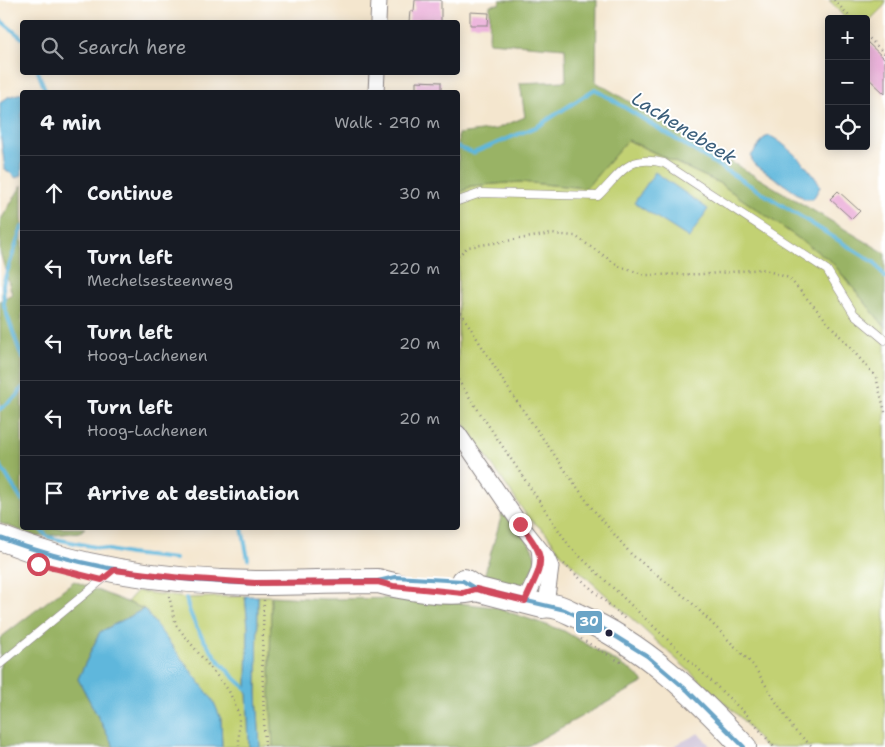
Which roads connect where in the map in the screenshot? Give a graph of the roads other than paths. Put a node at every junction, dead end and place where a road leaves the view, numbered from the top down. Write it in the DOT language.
graph roads {
  1 [pos="379,0"];
  2 [pos="378,20"];
  3 [pos="377,75"];
  4 [pos="376,90"];
  5 [pos="460,200"];
  6 [pos="885,340"];
  7 [pos="460,436"];
  8 [pos="0,538"];
  9 [pos="114,570"];
  10 [pos="533,604"];
  11 [pos="0,664"];
  12 [pos="725,747"];
  13 [pos="744,747"];
  1 -- 2 [label="street"];
  3 -- 4 [label="street"];
  5 -- 6 [label="lane"];
  7 -- 10 [label="street"];
  8 -- 9 [label="main road"];
  9 -- 10 [label="main road"];
  9 -- 11 [label="lane"];
  10 -- 12 [label="main road"];
  10 -- 13 [label="main road"];
}
